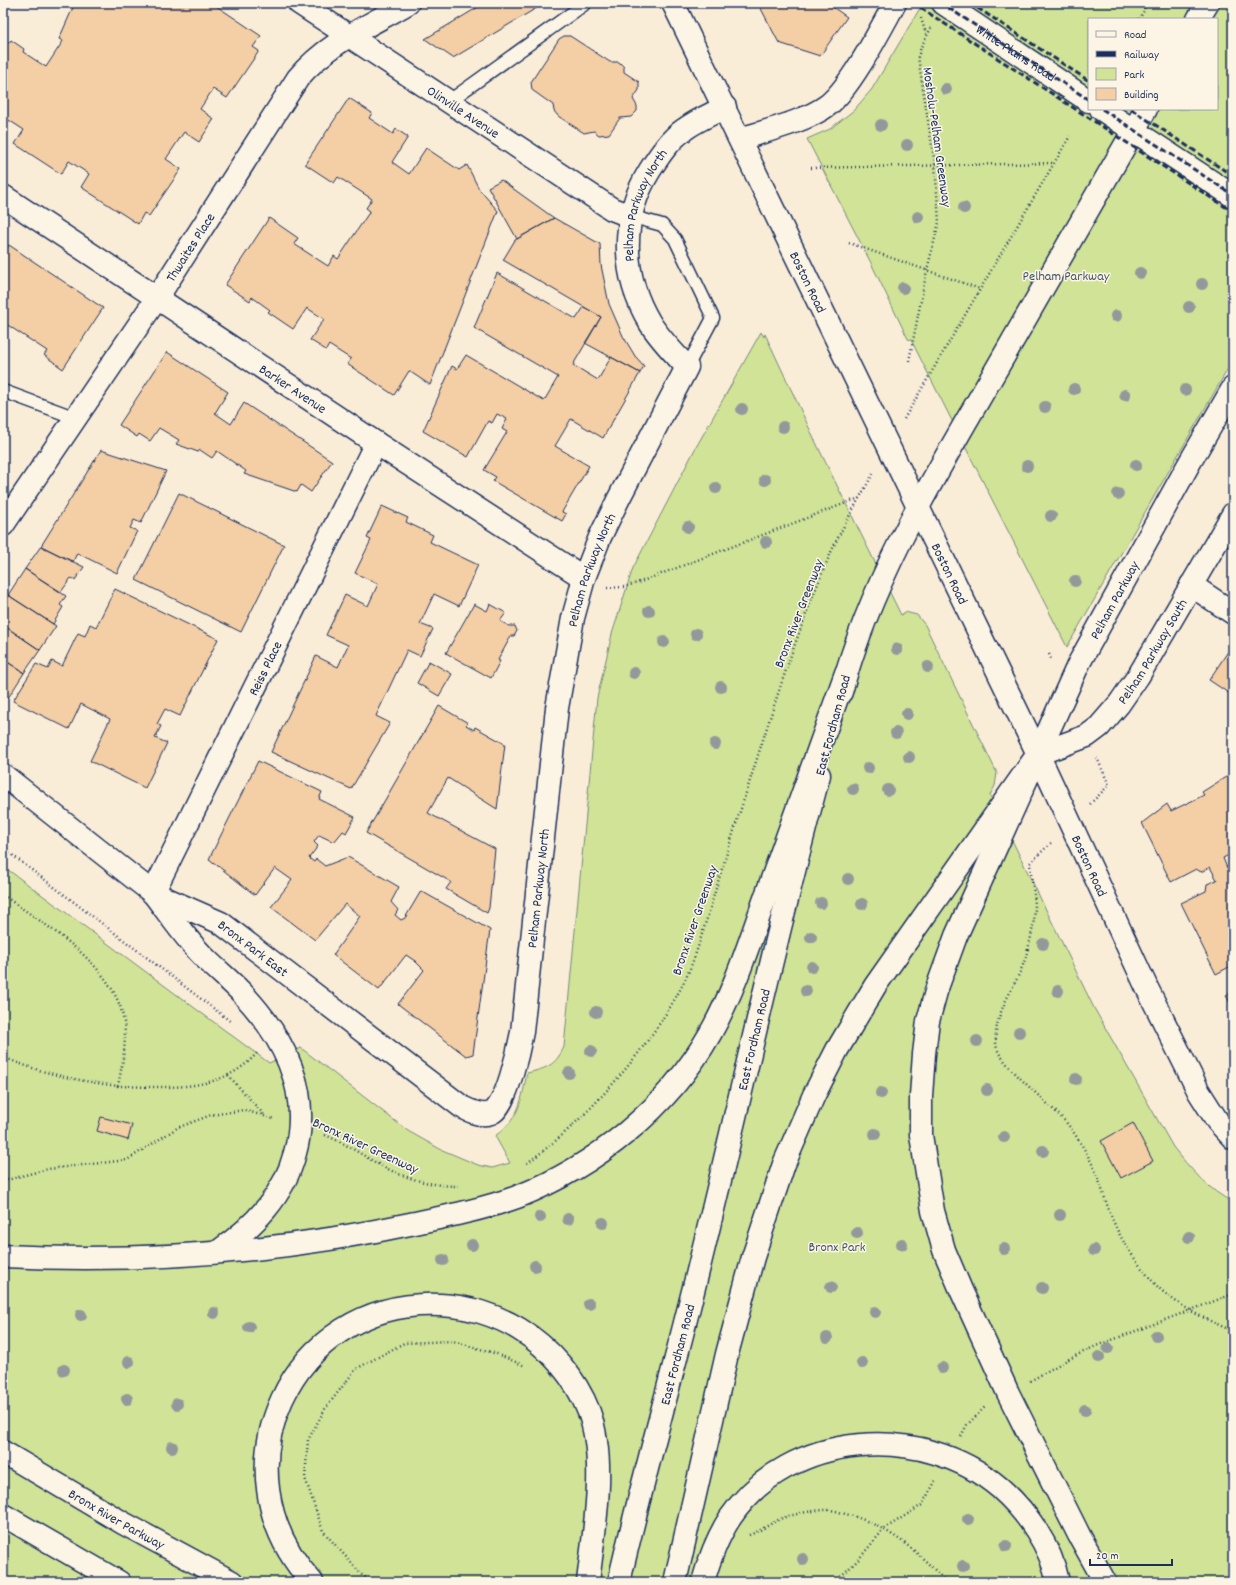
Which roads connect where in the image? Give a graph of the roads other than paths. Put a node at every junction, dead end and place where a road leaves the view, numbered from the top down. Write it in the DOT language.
graph roads {
  1 [pos="299,3"];
  2 [pos="408,3"];
  3 [pos="586,3"];
  4 [pos="673,3"];
  5 [pos="895,3"];
  6 [pos="943,3"];
  7 [pos="1208,3"];
  8 [pos="1199,18"];
  9 [pos="348,36"];
  10 [pos="1088,100"];
  11 [pos="448,102"];
  12 [pos="725,107"];
  13 [pos="1103,110"];
  14 [pos="1145,110"];
  15 [pos="1133,130"];
  16 [pos="740,139"];
  17 [pos="3,196"];
  18 [pos="1233,196"];
  19 [pos="630,216"];
  20 [pos="157,298"];
  21 [pos="687,367"];
  22 [pos="1233,388"];
  23 [pos="3,391"];
  24 [pos="76,418"];
  25 [pos="376,443"];
  26 [pos="919,507"];
  27 [pos="1233,514"];
  28 [pos="3,525"];
  29 [pos="584,578"];
  30 [pos="1191,585"];
  31 [pos="1233,613"];
  32 [pos="846,674"];
  33 [pos="1038,754"];
  34 [pos="3,775"];
  35 [pos="153,893"];
  36 [pos="501,1104"];
  37 [pos="1233,1138"];
  38 [pos="217,1252"];
  39 [pos="3,1256"];
  40 [pos="3,1452"];
  41 [pos="3,1515"];
  42 [pos="119,1582"];
  43 [pos="232,1582"];
  44 [pos="312,1582"];
  45 [pos="588,1582"];
  46 [pos="619,1582"];
  47 [pos="675,1582"];
  48 [pos="703,1582"];
  49 [pos="1058,1582"];
  50 [pos="1106,1582"];
  1 -- 9 [label="main road, Olinville Avenue"];
  2 -- 9 [label="main road, Thwaites Place"];
  3 -- 11 [label="lane"];
  4 -- 12 [label="main road, Boston Road"];
  5 -- 16 [label="main road"];
  6 -- 10 [label="main road, White Plains Road"];
  7 -- 8 [label="main road"];
  9 -- 11 [label="main road, Olinville Avenue"];
  9 -- 20 [label="main road, Thwaites Place"];
  11 -- 19 [label="main road, Olinville Avenue"];
  12 -- 16 [label="main road, Boston Road"];
  12 -- 19 [label="main road, Pelham Parkway North"];
  13 -- 15 [label="main road"];
  14 -- 15 [label="main road"];
  15 -- 18 [label="main road"];
  15 -- 26 [label="main road"];
  16 -- 26 [label="main road, Boston Road"];
  17 -- 20 [label="main road, Barker Avenue"];
  19 -- 21 [label="main road, Pelham Parkway North"];
  19 -- 21 [label="lane"];
  20 -- 24 [label="main road, Thwaites Place"];
  20 -- 25 [label="main road, Barker Avenue"];
  21 -- 29 [label="main road, Pelham Parkway North"];
  22 -- 33 [label="main road, Pelham Parkway"];
  23 -- 24 [label="lane"];
  24 -- 28 [label="main road, Thwaites Place"];
  25 -- 29 [label="main road, Barker Avenue"];
  25 -- 35 [label="main road, Reiss Place"];
  26 -- 32 [label="main road, East Fordham Road"];
  26 -- 33 [label="main road, Boston Road"];
  27 -- 30 [label="main road, Pelham Parkway South"];
  29 -- 36 [label="main road, Pelham Parkway North"];
  30 -- 31 [label="main road"];
  30 -- 33 [label="main road, Pelham Parkway South"];
  32 -- 38 [label="main road"];
  32 -- 46 [label="main road, East Fordham Road"];
  33 -- 37 [label="main road, Boston Road"];
  33 -- 47 [label="main road"];
  33 -- 50 [label="main road"];
  34 -- 35 [label="main road, Bronx Park East"];
  35 -- 36 [label="main road, Bronx Park East"];
  35 -- 38 [label="main road"];
  38 -- 39 [label="main road"];
  40 -- 43 [label="main road, Bronx River Parkway"];
  41 -- 42 [label="main road"];
  44 -- 45 [label="main road"];
  48 -- 49 [label="main road"];
}
